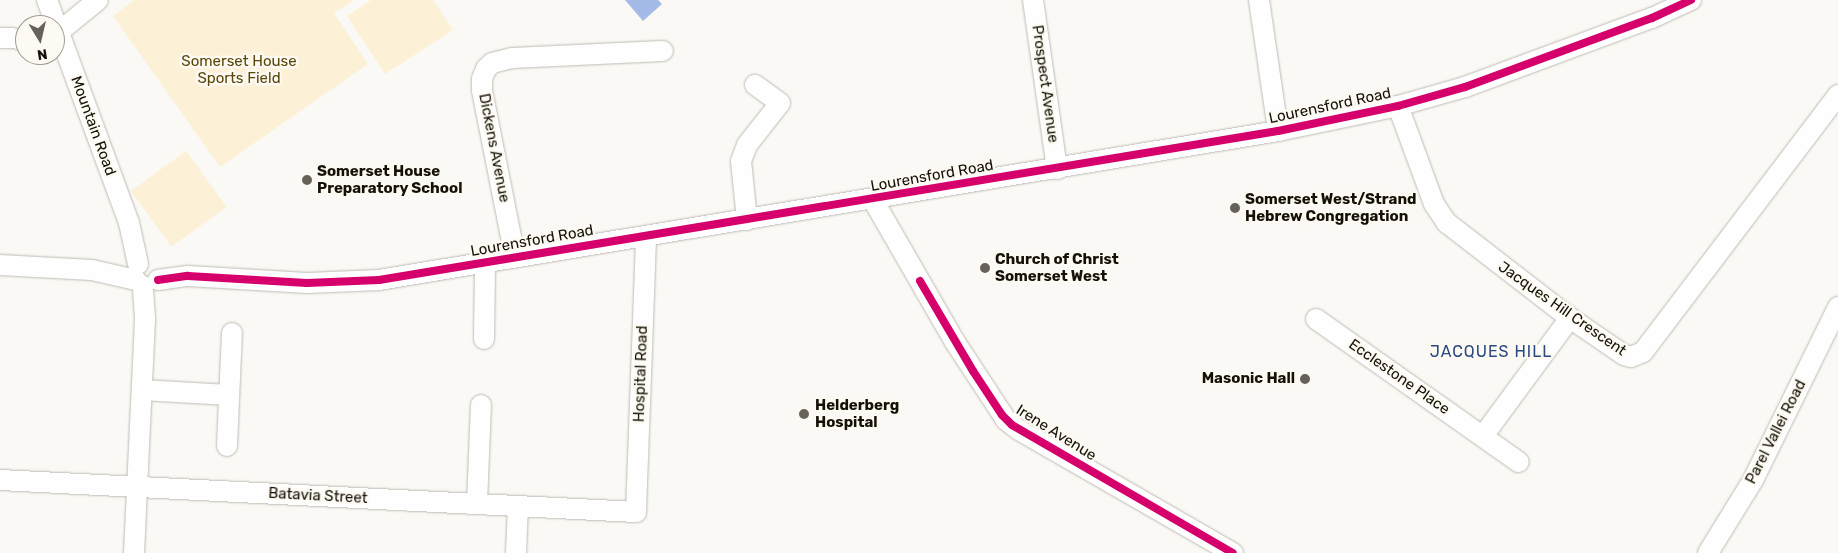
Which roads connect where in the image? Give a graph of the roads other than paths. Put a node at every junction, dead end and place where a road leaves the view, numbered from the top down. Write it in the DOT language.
graph roads {
  1 [pos="47,0"];
  2 [pos="98,0"];
  3 [pos="1032,0"];
  4 [pos="1259,0"];
  5 [pos="1691,0"];
  6 [pos="51,15"];
  7 [pos="65,27"];
  8 [pos="0,38"];
  9 [pos="15,39"];
  10 [pos="663,51"];
  11 [pos="65,55"];
  12 [pos="755,85"];
  13 [pos="1836,101"];
  14 [pos="1398,106"];
  15 [pos="1278,131"];
  16 [pos="1057,169"];
  17 [pos="873,200"];
  18 [pos="747,220"];
  19 [pos="129,223"];
  20 [pos="646,236"];
  21 [pos="134,243"];
  22 [pos="515,257"];
  23 [pos="485,263"];
  24 [pos="0,264"];
  25 [pos="97,270"];
  26 [pos="147,274"];
  27 [pos="1838,307"];
  28 [pos="1570,318"];
  29 [pos="1316,319"];
  30 [pos="232,333"];
  31 [pos="484,339"];
  32 [pos="142,390"];
  33 [pos="229,395"];
  34 [pos="481,405"];
  35 [pos="1482,436"];
  36 [pos="227,446"];
  37 [pos="1519,462"];
  38 [pos="0,480"];
  39 [pos="137,486"];
  40 [pos="477,504"];
  41 [pos="518,506"];
  42 [pos="636,512"];
  43 [pos="1212,548"];
  44 [pos="134,553"];
  45 [pos="516,553"];
  46 [pos="1232,553"];
  47 [pos="1708,553"];
  1 -- 6 [label="street, Mountain Road"];
  2 -- 7 [label="street"];
  3 -- 16 [label="street, Prospect Avenue"];
  4 -- 15 [label="street"];
  5 -- 14 [label="street, Lourensford Road"];
  8 -- 9 [label="street"];
  10 -- 22 [label="street, Dickens Avenue"];
  11 -- 19 [label="street, Mountain Road"];
  12 -- 18 [label="street"];
  13 -- 28 [label="street, Jacques Hill Crescent"];
  14 -- 15 [label="street, Lourensford Road"];
  14 -- 28 [label="street, Jacques Hill Crescent"];
  15 -- 16 [label="street, Lourensford Road"];
  16 -- 17 [label="street, Lourensford Road"];
  17 -- 18 [label="street, Lourensford Road"];
  17 -- 43 [label="street, Irene Avenue"];
  18 -- 20 [label="street, Lourensford Road"];
  19 -- 21 [label="street, Mountain Road"];
  19 -- 26 [label="street, Mountain Road"];
  20 -- 22 [label="street, Lourensford Road"];
  20 -- 42 [label="street, Hospital Road"];
  21 -- 25 [label="street"];
  21 -- 26 [label="street, Mountain Road"];
  22 -- 23 [label="street, Lourensford Road"];
  23 -- 26 [label="street, Lourensford Road"];
  23 -- 31 [label="street"];
  24 -- 25 [label="street, Lourensford Road"];
  25 -- 26 [label="street, Lourensford Road"];
  26 -- 32 [label="street, Mountain Road"];
  27 -- 47 [label="street, Parel Vallei Road"];
  28 -- 35 [label="street"];
  29 -- 35 [label="street, Ecclestone Place"];
  30 -- 33 [label="street"];
  32 -- 33 [label="street"];
  32 -- 39 [label="street, Mountain Road"];
  33 -- 36 [label="street"];
  34 -- 40 [label="street"];
  35 -- 37 [label="street, Ecclestone Place"];
  38 -- 39 [label="street, Batavia Street"];
  39 -- 40 [label="street, Batavia Street"];
  39 -- 44 [label="street, Mountain Road"];
  40 -- 41 [label="street, Batavia Street"];
  41 -- 42 [label="street, Batavia Street"];
  41 -- 45 [label="street"];
  43 -- 46 [label="street, Irene Avenue"];
}
